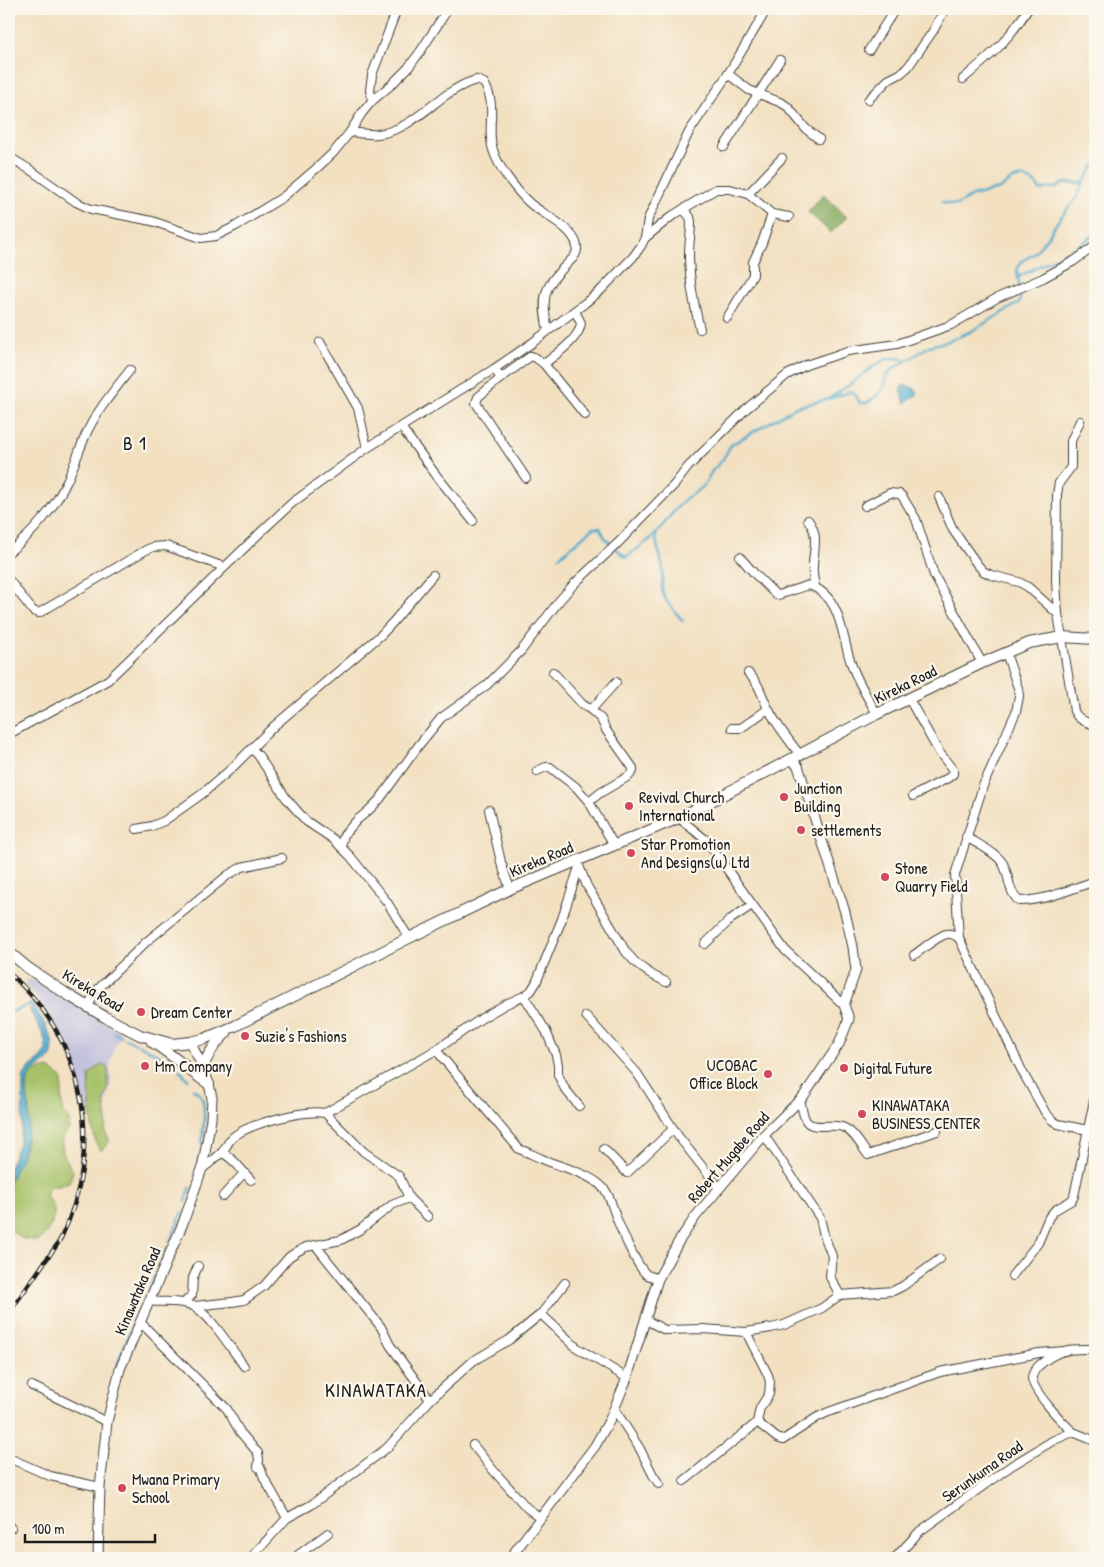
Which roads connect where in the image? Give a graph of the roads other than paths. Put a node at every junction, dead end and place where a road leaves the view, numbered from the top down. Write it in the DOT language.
graph roads {
  1 [pos="397,9"];
  2 [pos="448,9"];
  3 [pos="767,9"];
  4 [pos="895,9"];
  5 [pos="945,9"];
  6 [pos="1028,9"];
  7 [pos="869,50"];
  8 [pos="780,60"];
  9 [pos="728,74"];
  10 [pos="963,79"];
  11 [pos="757,94"];
  12 [pos="372,100"];
  13 [pos="868,100"];
  14 [pos="350,132"];
  15 [pos="819,139"];
  16 [pos="724,147"];
  17 [pos="9,158"];
  18 [pos="782,158"];
  19 [pos="748,194"];
  20 [pos="683,210"];
  21 [pos="772,214"];
  22 [pos="789,218"];
  23 [pos="645,238"];
  24 [pos="1095,246"];
  25 [pos="575,311"];
  26 [pos="727,318"];
  27 [pos="700,329"];
  28 [pos="548,330"];
  29 [pos="320,342"];
  30 [pos="544,364"];
  31 [pos="494,369"];
  32 [pos="130,370"];
  33 [pos="501,378"];
  34 [pos="585,415"];
  35 [pos="1080,421"];
  36 [pos="401,427"];
  37 [pos="367,448"];
  38 [pos="526,478"];
  39 [pos="939,497"];
  40 [pos="865,506"];
  41 [pos="808,520"];
  42 [pos="473,521"];
  43 [pos="9,552"];
  44 [pos="740,557"];
  45 [pos="224,567"];
  46 [pos="433,575"];
  47 [pos="9,580"];
  48 [pos="815,587"];
  49 [pos="1058,614"];
  50 [pos="1062,636"];
  51 [pos="1095,639"];
  52 [pos="1006,653"];
  53 [pos="982,664"];
  54 [pos="553,672"];
  55 [pos="748,673"];
  56 [pos="616,682"];
  57 [pos="909,699"];
  58 [pos="768,709"];
  59 [pos="591,710"];
  60 [pos="878,714"];
  61 [pos="1095,724"];
  62 [pos="732,728"];
  63 [pos="9,734"];
  64 [pos="252,749"];
  65 [pos="796,758"];
  66 [pos="537,771"];
  67 [pos="913,796"];
  68 [pos="589,802"];
  69 [pos="489,810"];
  70 [pos="679,818"];
  71 [pos="136,829"];
  72 [pos="966,837"];
  73 [pos="614,845"];
  74 [pos="341,846"];
  75 [pos="282,858"];
  76 [pos="579,863"];
  77 [pos="1095,881"];
  78 [pos="510,889"];
  79 [pos="752,905"];
  80 [pos="409,938"];
  81 [pos="959,938"];
  82 [pos="705,944"];
  83 [pos="9,952"];
  84 [pos="914,955"];
  85 [pos="666,982"];
  86 [pos="524,996"];
  87 [pos="844,1005"];
  88 [pos="88,1007"];
  89 [pos="586,1016"];
  90 [pos="235,1026"];
  91 [pos="140,1035"];
  92 [pos="190,1042"];
  93 [pos="436,1050"];
  94 [pos="203,1067"];
  95 [pos="209,1084"];
  96 [pos="1095,1096"];
  97 [pos="800,1100"];
  98 [pos="579,1106"];
  99 [pos="325,1113"];
  100 [pos="673,1129"];
  101 [pos="1088,1130"];
  102 [pos="937,1131"];
  103 [pos="764,1135"];
  104 [pos="1095,1142"];
  105 [pos="604,1149"];
  106 [pos="222,1153"];
  107 [pos="202,1168"];
  108 [pos="244,1173"];
  109 [pos="251,1180"];
  110 [pos="719,1188"];
  111 [pos="223,1196"];
  112 [pos="409,1198"];
  113 [pos="428,1217"];
  114 [pos="316,1246"];
  115 [pos="940,1259"];
  116 [pos="198,1266"];
  117 [pos="1012,1276"];
  118 [pos="658,1279"];
  119 [pos="565,1283"];
  120 [pos="840,1295"];
  121 [pos="149,1301"];
  122 [pos="184,1303"];
  123 [pos="194,1306"];
  124 [pos="541,1314"];
  125 [pos="646,1320"];
  126 [pos="140,1322"];
  127 [pos="746,1332"];
  128 [pos="1095,1349"];
  129 [pos="1065,1351"];
  130 [pos="244,1366"];
  131 [pos="627,1378"];
  132 [pos="32,1386"];
  133 [pos="430,1400"];
  134 [pos="614,1410"];
  135 [pos="107,1422"];
  136 [pos="757,1422"];
  137 [pos="1073,1432"];
  138 [pos="1095,1441"];
  139 [pos="473,1445"];
  140 [pos="9,1458"];
  141 [pos="684,1481"];
  142 [pos="659,1484"];
  143 [pos="100,1487"];
  144 [pos="287,1518"];
  145 [pos="541,1518"];
  146 [pos="328,1533"];
  147 [pos="98,1558"];
  148 [pos="252,1558"];
  149 [pos="296,1558"];
  150 [pos="510,1558"];
  151 [pos="895,1558"];
  1 -- 12 [label="street"];
  2 -- 12 [label="street"];
  3 -- 9 [label="street"];
  4 -- 7 [label="street"];
  5 -- 13 [label="street"];
  6 -- 10 [label="street"];
  8 -- 11 [label="street"];
  9 -- 11 [label="street"];
  9 -- 23 [label="street"];
  11 -- 15 [label="street"];
  11 -- 16 [label="street"];
  12 -- 14 [label="street"];
  14 -- 17 [label="street"];
  14 -- 28 [label="street"];
  18 -- 19 [label="street"];
  19 -- 20 [label="street"];
  19 -- 21 [label="street"];
  20 -- 23 [label="street"];
  20 -- 27 [label="street"];
  21 -- 22 [label="street"];
  21 -- 26 [label="street"];
  23 -- 25 [label="street"];
  24 -- 74 [label="street"];
  25 -- 28 [label="street"];
  25 -- 30 [label="street"];
  28 -- 31 [label="street"];
  29 -- 37 [label="street"];
  30 -- 33 [label="street"];
  30 -- 34 [label="street"];
  31 -- 33 [label="street"];
  31 -- 36 [label="street"];
  32 -- 43 [label="street"];
  33 -- 38 [label="street"];
  35 -- 49 [label="street"];
  36 -- 37 [label="street"];
  36 -- 42 [label="street"];
  37 -- 45 [label="street"];
  39 -- 49 [label="street"];
  40 -- 53 [label="street"];
  41 -- 48 [label="street"];
  44 -- 48 [label="street"];
  45 -- 47 [label="street"];
  45 -- 63 [label="street"];
  46 -- 64 [label="street"];
  48 -- 60 [label="street"];
  49 -- 50 [label="street"];
  50 -- 51 [label="main road, Kireka Road"];
  50 -- 52 [label="main road, Kireka Road"];
  50 -- 61 [label="street"];
  52 -- 53 [label="main road, Kireka Road"];
  52 -- 72 [label="street"];
  53 -- 57 [label="main road, Kireka Road"];
  54 -- 59 [label="street"];
  55 -- 58 [label="street"];
  56 -- 59 [label="street"];
  57 -- 60 [label="main road, Kireka Road"];
  57 -- 67 [label="street"];
  58 -- 62 [label="street"];
  58 -- 65 [label="street"];
  59 -- 68 [label="street"];
  60 -- 65 [label="main road, Kireka Road"];
  64 -- 71 [label="street"];
  64 -- 74 [label="street"];
  65 -- 70 [label="main road, Kireka Road"];
  65 -- 87 [label="street, Robert Mugabe Road"];
  66 -- 68 [label="street"];
  68 -- 73 [label="street"];
  69 -- 78 [label="street"];
  70 -- 73 [label="main road, Kireka Road"];
  70 -- 79 [label="street"];
  72 -- 77 [label="street"];
  72 -- 81 [label="street"];
  73 -- 76 [label="main road, Kireka Road"];
  74 -- 80 [label="street"];
  75 -- 88 [label="street"];
  76 -- 78 [label="main road, Kireka Road"];
  76 -- 85 [label="street"];
  76 -- 86 [label="street"];
  78 -- 80 [label="main road, Kireka Road"];
  79 -- 82 [label="street"];
  79 -- 87 [label="street"];
  80 -- 90 [label="main road, Kireka Road"];
  81 -- 84 [label="street"];
  81 -- 101 [label="street"];
  83 -- 88 [label="main road, Kireka Road"];
  86 -- 93 [label="street"];
  86 -- 98 [label="street"];
  87 -- 97 [label="street, Robert Mugabe Road"];
  88 -- 91 [label="main road, Kireka Road"];
  89 -- 100 [label="street"];
  90 -- 92 [label="main road, Kireka Road"];
  90 -- 94 [label="main road"];
  91 -- 92 [label="main road, Kireka Road"];
  91 -- 95 [label="main road"];
  92 -- 94 [label="street, Kinawataka Road"];
  93 -- 99 [label="street"];
  93 -- 118 [label="street"];
  94 -- 95 [label="street, Kinawataka Road"];
  95 -- 107 [label="street, Kinawataka Road"];
  96 -- 101 [label="street"];
  97 -- 102 [label="street"];
  97 -- 103 [label="street, Robert Mugabe Road"];
  99 -- 106 [label="street"];
  99 -- 112 [label="street"];
  100 -- 105 [label="street"];
  100 -- 110 [label="street"];
  101 -- 104 [label="street"];
  101 -- 117 [label="street"];
  103 -- 110 [label="street, Robert Mugabe Road"];
  103 -- 120 [label="street"];
  106 -- 107 [label="street"];
  106 -- 108 [label="street"];
  107 -- 121 [label="street, Kinawataka Road"];
  108 -- 109 [label="street"];
  108 -- 111 [label="street"];
  110 -- 118 [label="street, Robert Mugabe Road"];
  112 -- 113 [label="street"];
  112 -- 114 [label="street"];
  114 -- 123 [label="street"];
  114 -- 133 [label="street"];
  115 -- 120 [label="street"];
  116 -- 122 [label="street"];
  118 -- 125 [label="street, Robert Mugabe Road"];
  119 -- 124 [label="street"];
  120 -- 127 [label="street"];
  121 -- 122 [label="street"];
  121 -- 126 [label="street, Kinawataka Road"];
  122 -- 123 [label="street"];
  123 -- 130 [label="street"];
  124 -- 131 [label="street"];
  124 -- 133 [label="street"];
  125 -- 127 [label="street"];
  125 -- 131 [label="street, Robert Mugabe Road"];
  126 -- 135 [label="street, Kinawataka Road"];
  126 -- 144 [label="street"];
  127 -- 136 [label="street"];
  128 -- 129 [label="street"];
  129 -- 136 [label="street"];
  129 -- 137 [label="street"];
  131 -- 134 [label="street, Robert Mugabe Road"];
  132 -- 135 [label="street"];
  133 -- 144 [label="street"];
  134 -- 142 [label="street"];
  134 -- 145 [label="street, Robert Mugabe Road"];
  135 -- 143 [label="street, Kinawataka Road"];
  136 -- 141 [label="street"];
  137 -- 138 [label="street"];
  137 -- 151 [label="street, Serunkuma Road"];
  139 -- 145 [label="street"];
  140 -- 143 [label="street"];
  143 -- 147 [label="street, Kinawataka Road"];
  144 -- 148 [label="street"];
  145 -- 150 [label="street, Robert Mugabe Road"];
  146 -- 149 [label="street"];
}
